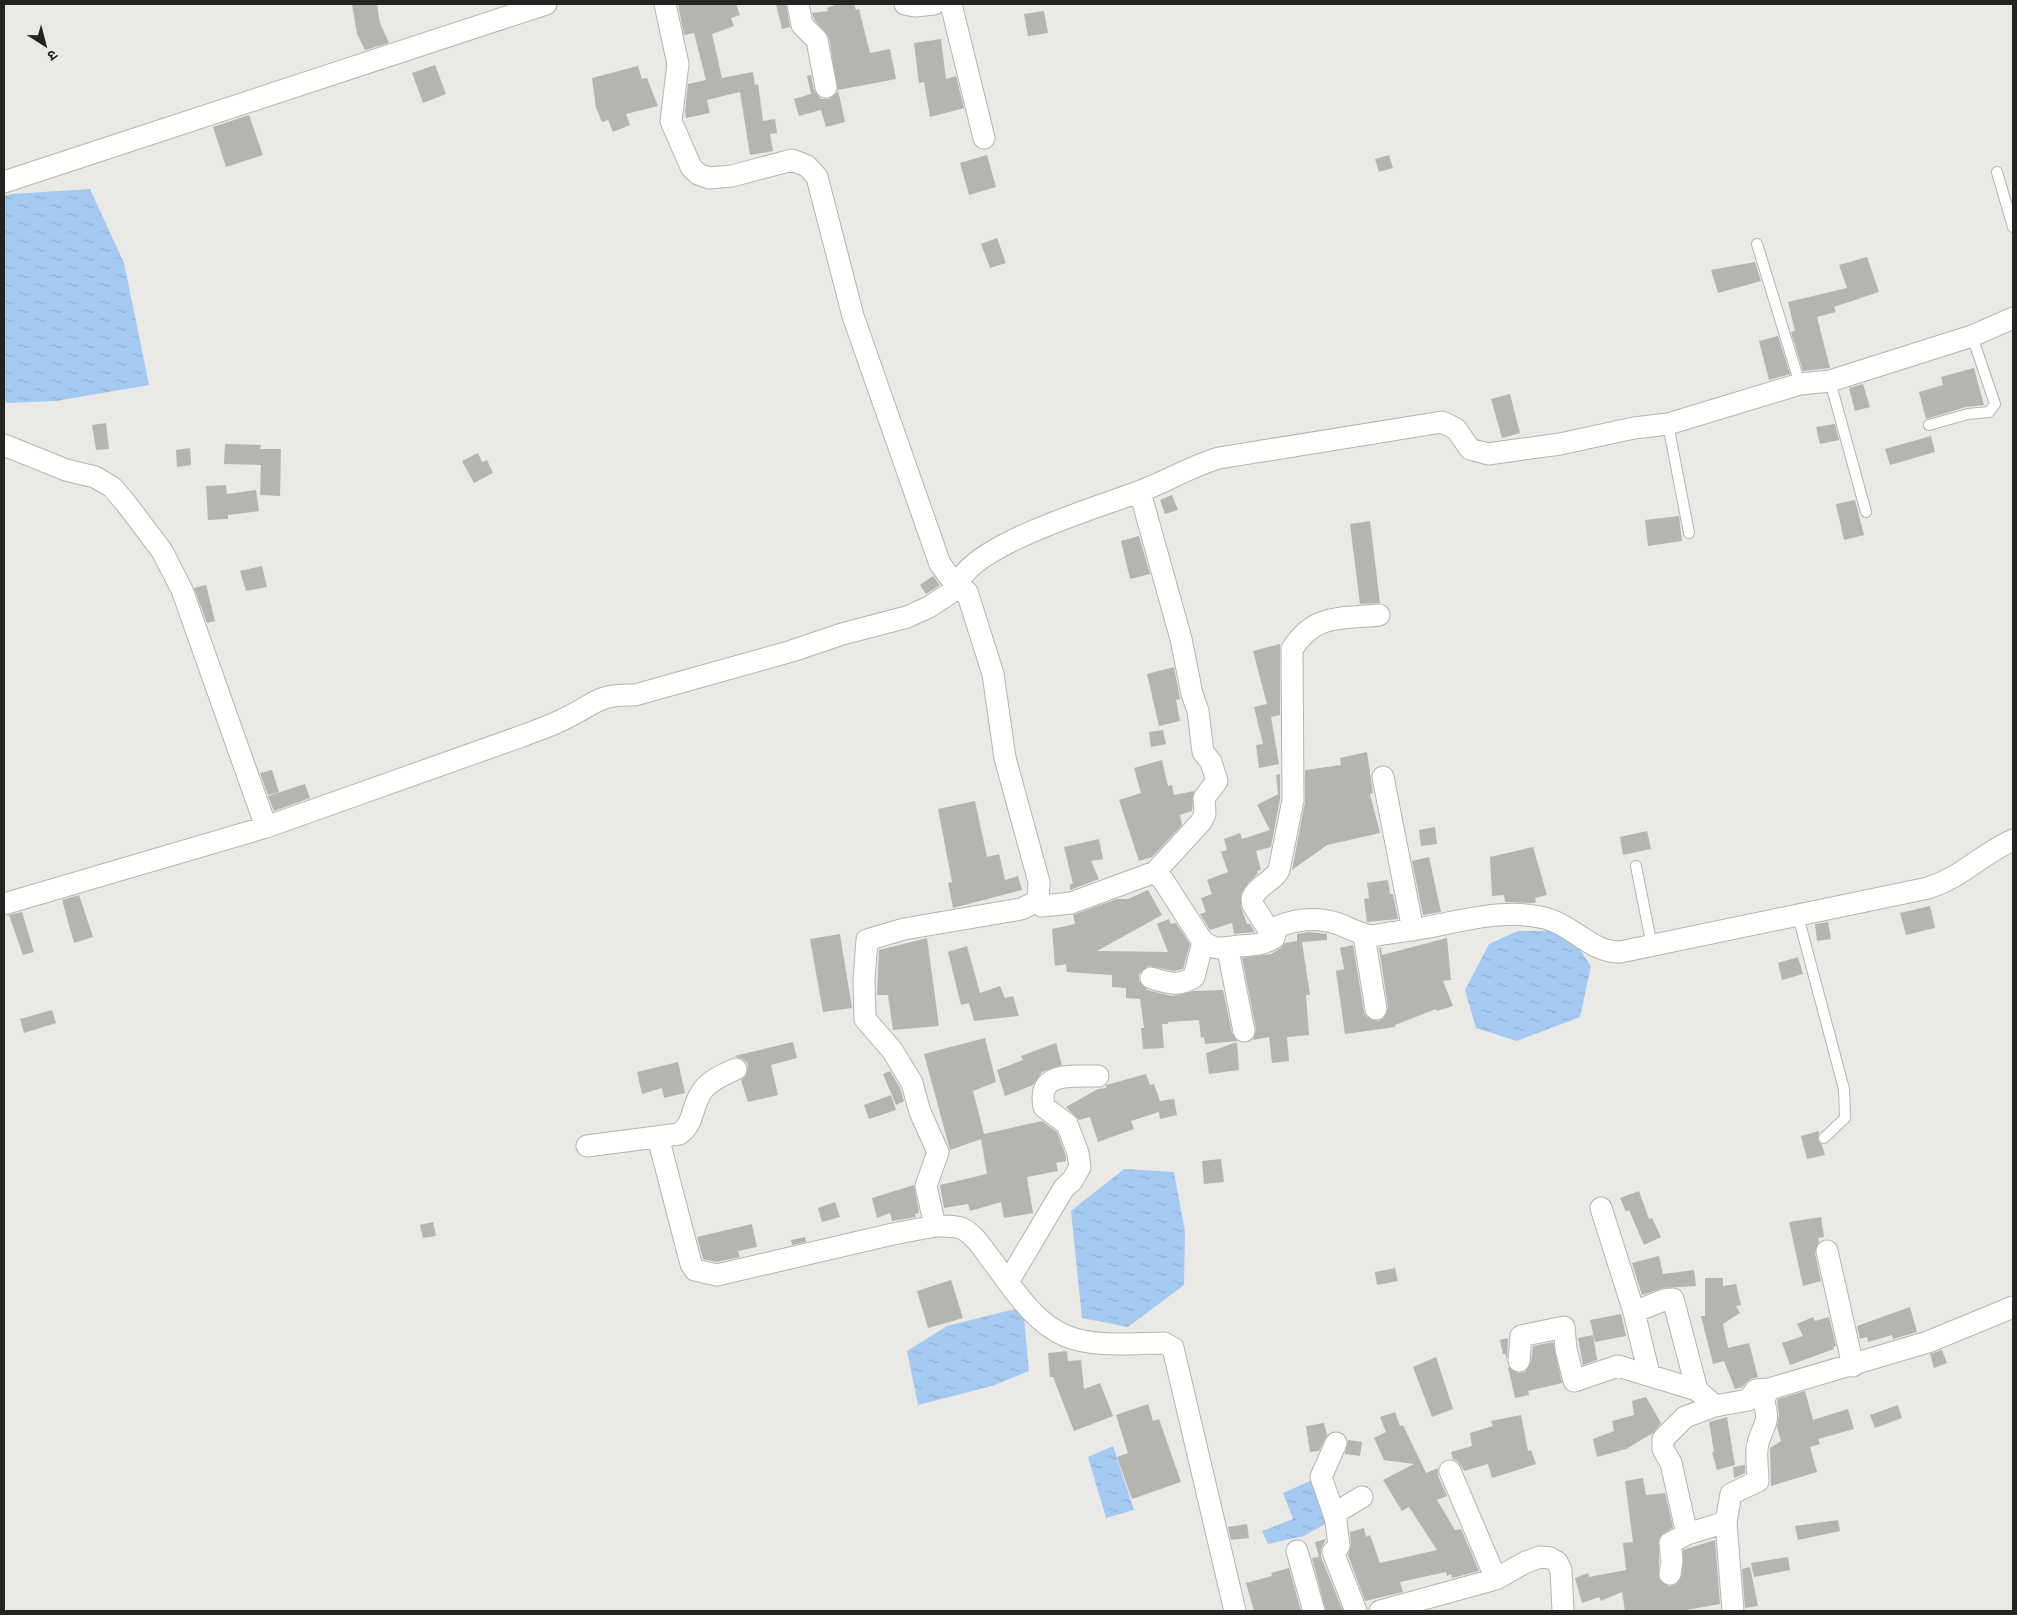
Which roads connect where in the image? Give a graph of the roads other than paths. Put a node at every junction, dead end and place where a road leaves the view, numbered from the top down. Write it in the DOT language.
graph roads {
  1 [pos="546,4"];
  2 [pos="665,4"];
  3 [pos="798,4"];
  4 [pos="904,4"];
  5 [pos="934,4"];
  6 [pos="951,4"];
  7 [pos="826,87"];
  8 [pos="984,138"];
  9 [pos="1997,172"];
  10 [pos="4,182"];
  11 [pos="2013,227"];
  12 [pos="1757,244"];
  13 [pos="2013,318"];
  14 [pos="1972,336"];
  15 [pos="1830,381"];
  16 [pos="1800,384"];
  17 [pos="1668,424"];
  18 [pos="1929,425"];
  19 [pos="4,445"];
  20 [pos="1140,492"];
  21 [pos="1866,512"];
  22 [pos="1689,533"];
  23 [pos="958,588"];
  24 [pos="1379,615"];
  25 [pos="1383,777"];
  26 [pos="266,827"];
  27 [pos="2013,840"];
  28 [pos="1636,866"];
  29 [pos="1155,872"];
  30 [pos="1038,901"];
  31 [pos="4,904"];
  32 [pos="1798,916"];
  33 [pos="1413,930"];
  34 [pos="1364,936"];
  35 [pos="1274,938"];
  36 [pos="1203,942"];
  37 [pos="1652,946"];
  38 [pos="1228,950"];
  39 [pos="1151,978"];
  40 [pos="1376,1009"];
  41 [pos="1244,1031"];
  42 [pos="736,1069"];
  43 [pos="1098,1076"];
  44 [pos="658,1136"];
  45 [pos="1824,1138"];
  46 [pos="587,1146"];
  47 [pos="1601,1208"];
  48 [pos="935,1226"];
  49 [pos="1827,1251"];
  50 [pos="1008,1282"];
  51 [pos="2013,1307"];
  52 [pos="1634,1312"];
  53 [pos="1519,1361"];
  54 [pos="1853,1366"];
  55 [pos="1649,1374"];
  56 [pos="1768,1389"];
  57 [pos="1697,1390"];
  58 [pos="1715,1406"];
  59 [pos="1336,1443"];
  60 [pos="1450,1472"];
  61 [pos="1362,1497"];
  62 [pos="1336,1520"];
  63 [pos="1726,1522"];
  64 [pos="1687,1534"];
  65 [pos="1297,1551"];
  66 [pos="1670,1574"];
  67 [pos="1496,1579"];
  68 [pos="1235,1611"];
  69 [pos="1314,1611"];
  70 [pos="1356,1611"];
  71 [pos="1380,1611"];
  72 [pos="1562,1611"];
  73 [pos="1733,1611"];
  1 -- 10 [label="street"];
  2 -- 23 [label="street"];
  3 -- 7 [label="street"];
  4 -- 5 [label="street"];
  6 -- 8 [label="street"];
  9 -- 11 [label="lane"];
  12 -- 16 [label="lane"];
  13 -- 14 [label="street"];
  14 -- 15 [label="street"];
  14 -- 18 [label="lane"];
  15 -- 16 [label="street"];
  15 -- 21 [label="lane"];
  16 -- 17 [label="street"];
  17 -- 20 [label="street"];
  17 -- 22 [label="lane"];
  19 -- 26 [label="street"];
  20 -- 23 [label="street"];
  20 -- 29 [label="street"];
  23 -- 26 [label="street"];
  23 -- 30 [label="street"];
  24 -- 35 [label="street"];
  25 -- 33 [label="street"];
  26 -- 31 [label="street"];
  27 -- 32 [label="street"];
  28 -- 37 [label="lane"];
  29 -- 30 [label="street"];
  29 -- 36 [label="street"];
  30 -- 48 [label="street"];
  32 -- 37 [label="street"];
  32 -- 45 [label="lane"];
  33 -- 34 [label="street"];
  33 -- 37 [label="street"];
  34 -- 35 [label="street"];
  34 -- 40 [label="street"];
  35 -- 38 [label="street"];
  36 -- 38 [label="street"];
  36 -- 39 [label="street"];
  38 -- 41 [label="street"];
  42 -- 44 [label="street"];
  43 -- 50 [label="street"];
  44 -- 46 [label="street"];
  44 -- 48 [label="street"];
  47 -- 52 [label="street"];
  48 -- 50 [label="street"];
  49 -- 54 [label="street"];
  50 -- 68 [label="street"];
  51 -- 54 [label="street"];
  52 -- 55 [label="street"];
  52 -- 57 [label="street"];
  53 -- 55 [label="street"];
  54 -- 56 [label="street"];
  55 -- 57 [label="street"];
  56 -- 58 [label="street"];
  56 -- 63 [label="street"];
  57 -- 58 [label="street"];
  58 -- 64 [label="street"];
  59 -- 62 [label="street"];
  60 -- 67 [label="street"];
  61 -- 62 [label="street"];
  62 -- 70 [label="street"];
  63 -- 64 [label="street"];
  63 -- 73 [label="street"];
  64 -- 66 [label="street"];
  65 -- 69 [label="street"];
  67 -- 71 [label="street"];
  67 -- 72 [label="street"];
}
